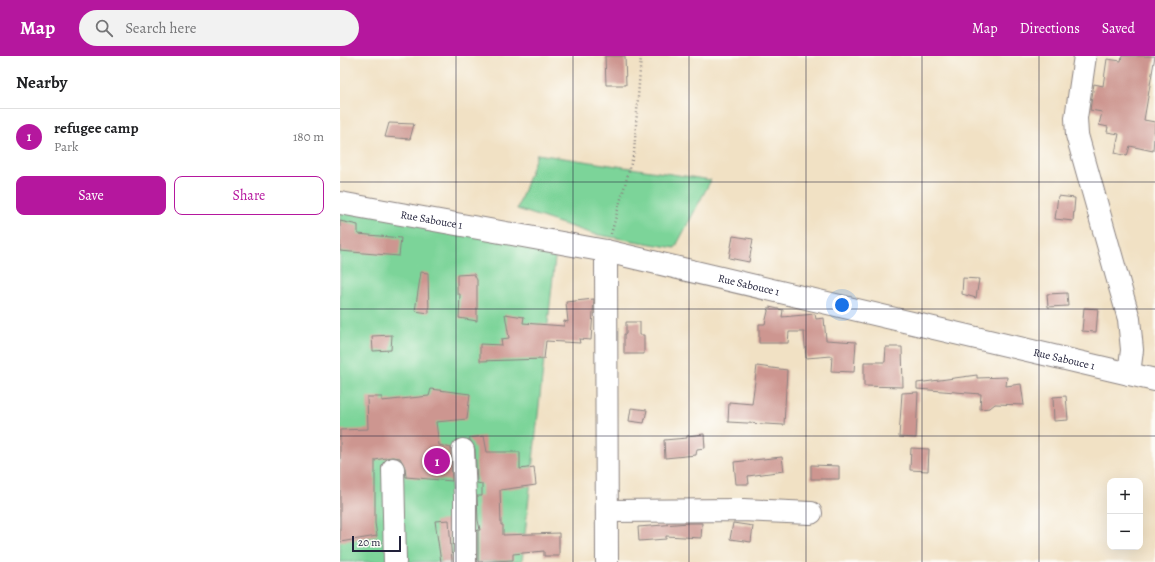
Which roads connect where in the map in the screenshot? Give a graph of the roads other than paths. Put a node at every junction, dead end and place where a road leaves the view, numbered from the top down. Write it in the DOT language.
graph roads {
  1 [pos="1085,56"];
  2 [pos="340,203"];
  3 [pos="606,251"];
  4 [pos="1130,374"];
  5 [pos="1155,380"];
  6 [pos="463,450"];
  7 [pos="393,469"];
  8 [pos="607,512"];
  9 [pos="811,513"];
  10 [pos="395,562"];
  11 [pos="465,562"];
  12 [pos="607,562"];
  1 -- 4 [label="street"];
  2 -- 3 [label="street, Rue Sabouce 1"];
  3 -- 4 [label="street, Rue Sabouce 1"];
  3 -- 8 [label="street"];
  4 -- 5 [label="street, Rue Sabouce 1"];
  6 -- 11 [label="street"];
  7 -- 10 [label="street"];
  8 -- 9 [label="street"];
  8 -- 12 [label="street"];
}
